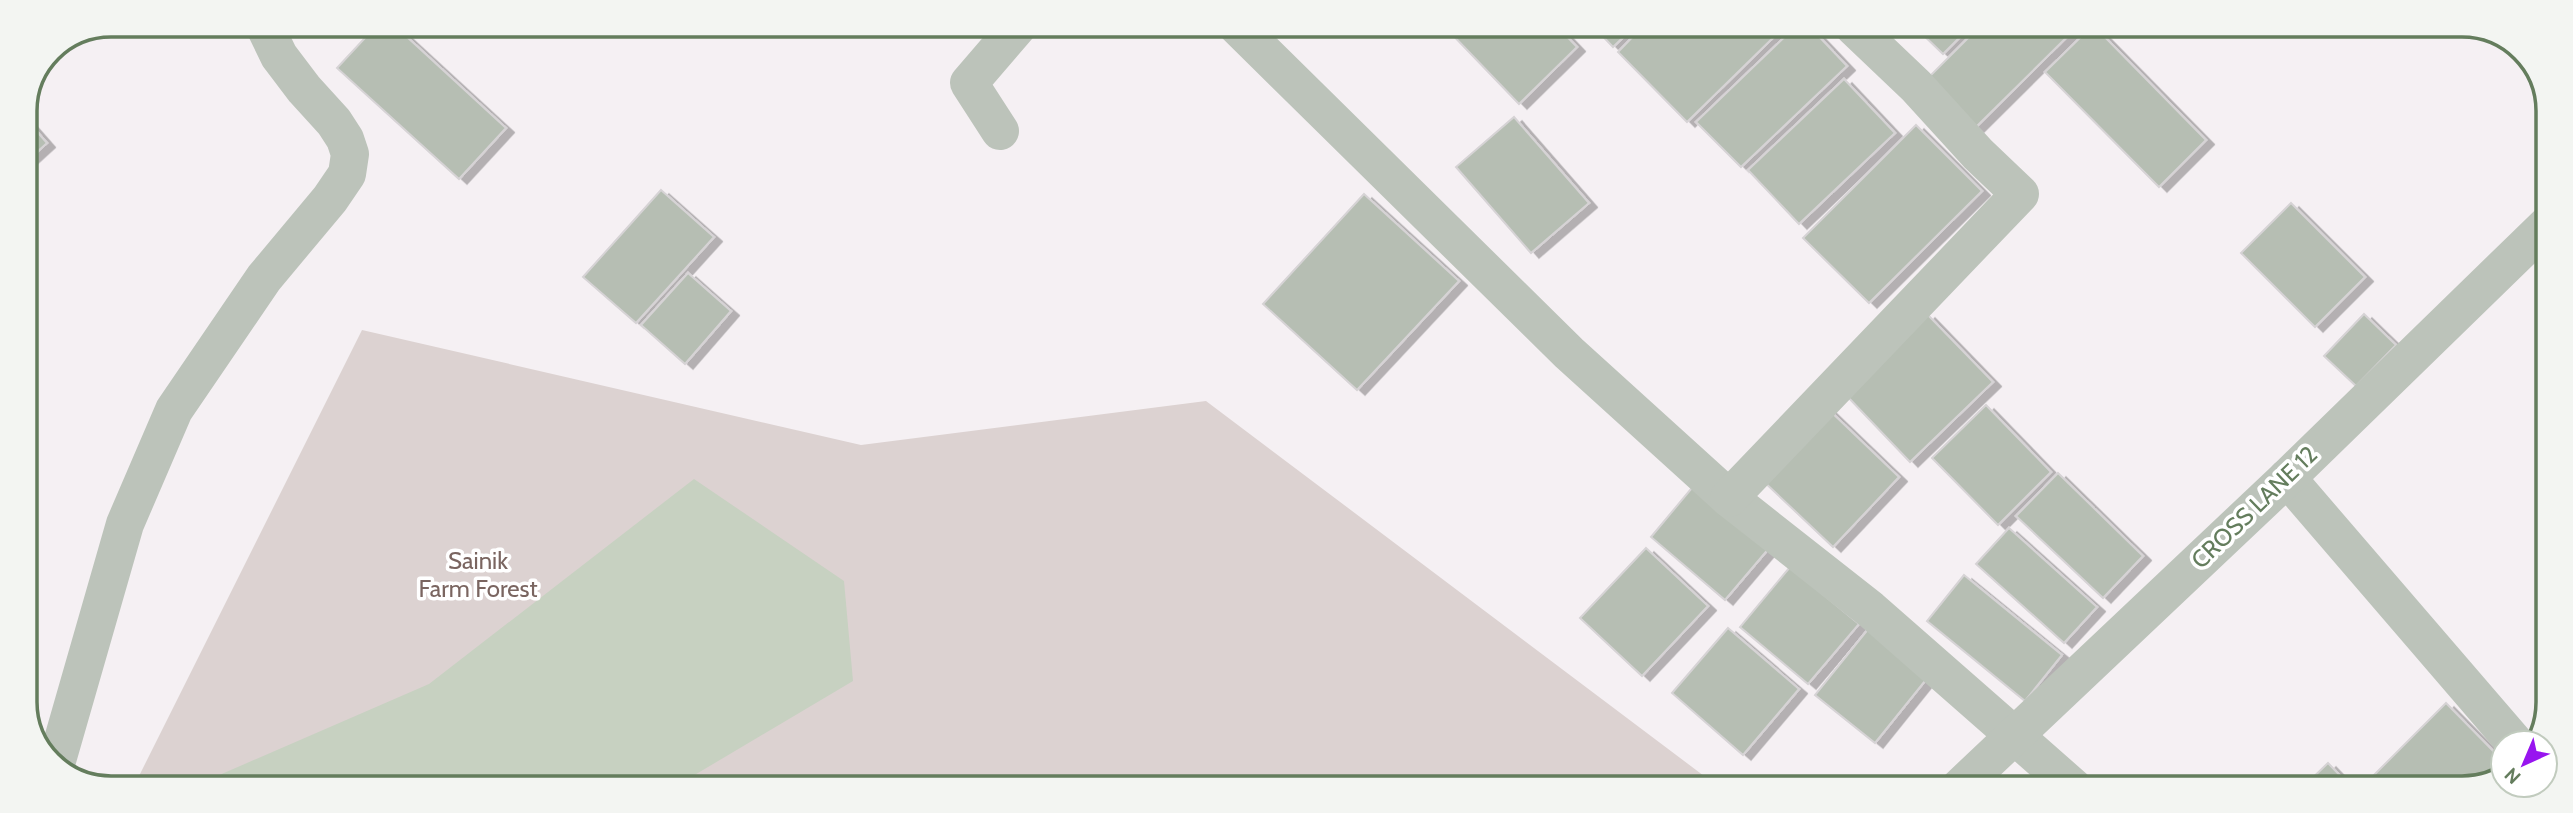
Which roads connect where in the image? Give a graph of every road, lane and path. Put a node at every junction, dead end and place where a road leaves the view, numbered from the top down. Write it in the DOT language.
graph roads {
  1 [pos="270,37"];
  2 [pos="1009,37"];
  3 [pos="1248,37"];
  4 [pos="1865,37"];
  5 [pos="1000,131"];
  6 [pos="2536,236"];
  7 [pos="2287,478"];
  8 [pos="1729,498"];
  9 [pos="2503,729"];
  10 [pos="2012,736"];
  11 [pos="59,754"];
  12 [pos="1971,776"];
  13 [pos="2060,776"];
  1 -- 11 [label="street"];
  2 -- 5 [label="street"];
  3 -- 8 [label="street"];
  4 -- 8 [label="street"];
  6 -- 7 [label="street, CROSS LANE 12"];
  7 -- 9 [label="street"];
  7 -- 10 [label="street, CROSS LANE 12"];
  8 -- 10 [label="street"];
  10 -- 12 [label="street, CROSS LANE 12"];
  10 -- 13 [label="street"];
}
